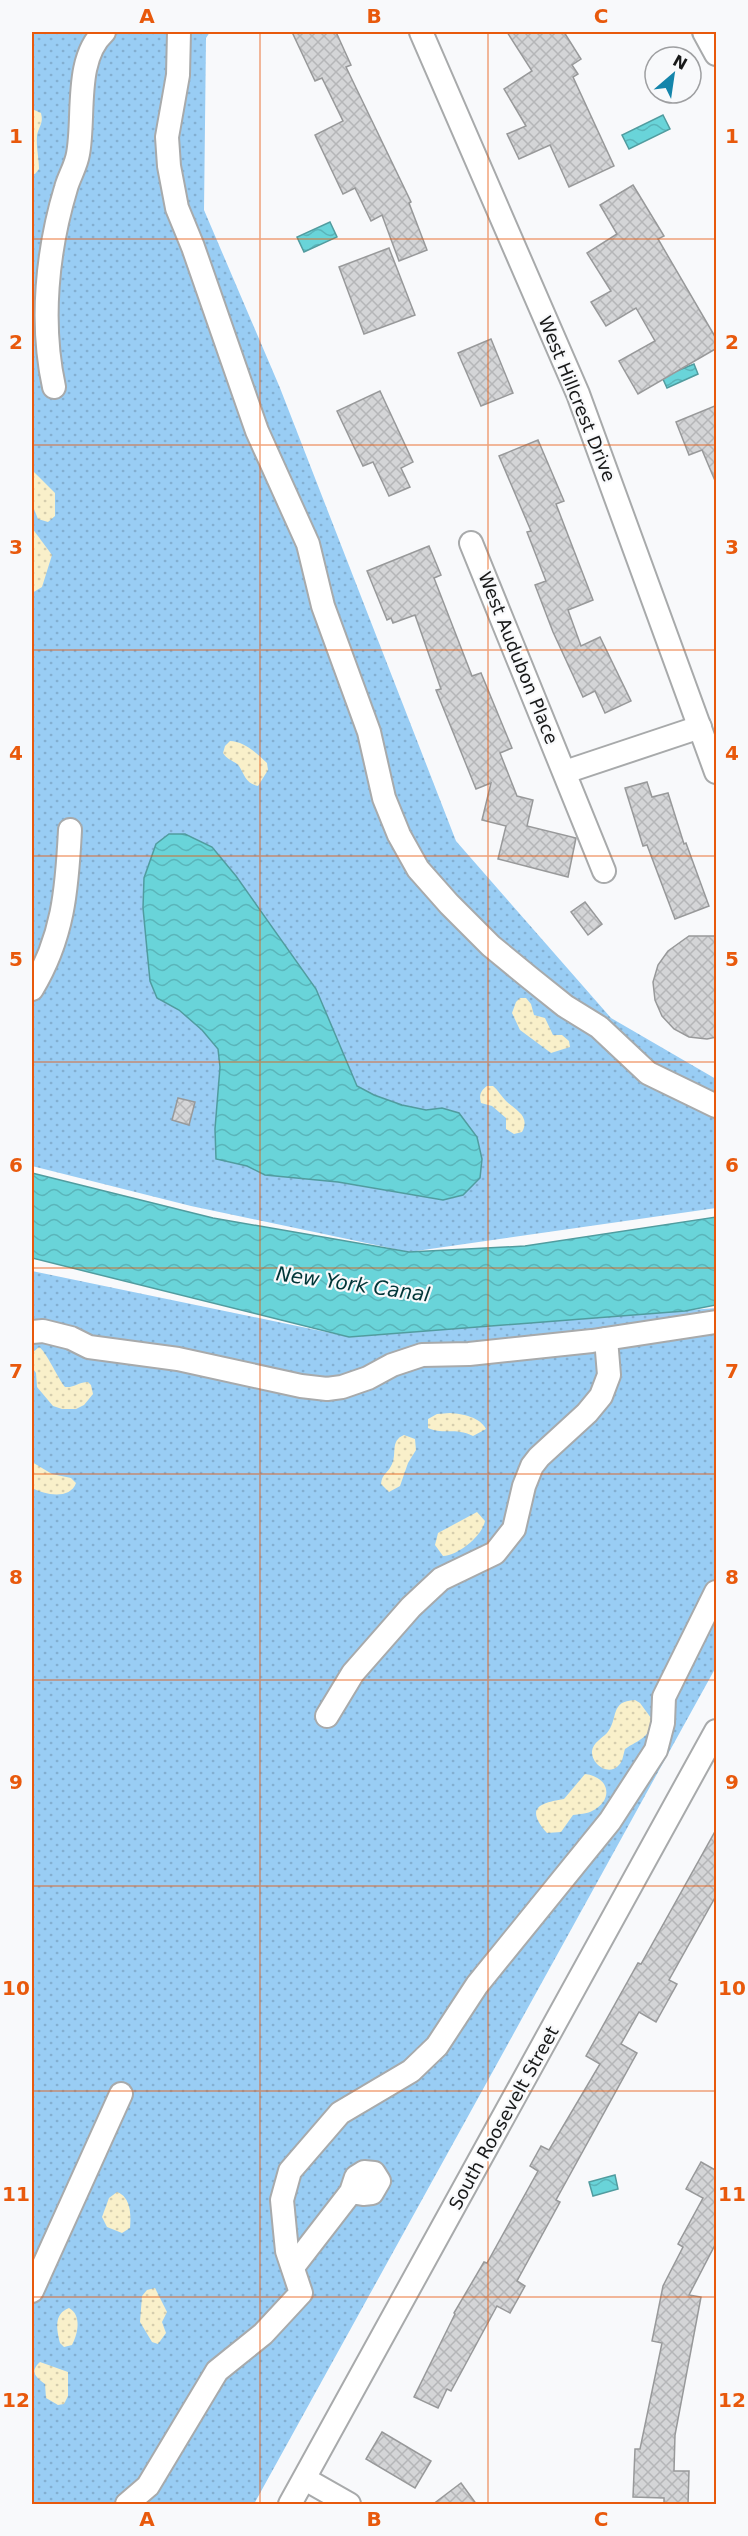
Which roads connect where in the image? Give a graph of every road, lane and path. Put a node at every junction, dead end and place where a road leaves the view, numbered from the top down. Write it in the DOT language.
graph roads {
  1 [pos="104,32"];
  2 [pos="179,32"];
  3 [pos="421,32"];
  4 [pos="704,32"];
  5 [pos="717,54"];
  6 [pos="54,387"];
  7 [pos="471,543"];
  8 [pos="700,727"];
  9 [pos="565,772"];
  10 [pos="717,772"];
  11 [pos="70,830"];
  12 [pos="604,871"];
  13 [pos="32,990"];
  14 [pos="717,1106"];
  15 [pos="717,1322"];
  16 [pos="32,1332"];
  17 [pos="606,1339"];
  18 [pos="717,1592"];
  19 [pos="327,1716"];
  20 [pos="717,1731"];
  21 [pos="121,2094"];
  22 [pos="351,2192"];
  23 [pos="293,2267"];
  24 [pos="32,2291"];
  25 [pos="304,2479"];
  26 [pos="127,2505"];
  27 [pos="291,2505"];
  28 [pos="350,2505"];
  1 -- 6 [label="street"];
  2 -- 14 [label="street"];
  3 -- 8 [label="street, West Hillcrest Drive"];
  4 -- 5 [label="street"];
  7 -- 9 [label="street, West Audubon Place"];
  8 -- 9 [label="street"];
  8 -- 10 [label="street, West Hillcrest Drive"];
  9 -- 12 [label="street, West Audubon Place"];
  11 -- 13 [label="street"];
  15 -- 17 [label="street"];
  16 -- 17 [label="street"];
  17 -- 19 [label="street"];
  18 -- 23 [label="street"];
  20 -- 25 [label="street, South Roosevelt Street"];
  21 -- 24 [label="street"];
  22 -- 23 [label="street"];
  23 -- 26 [label="street"];
  25 -- 27 [label="street, South Roosevelt Street"];
  25 -- 28 [label="street"];
}
